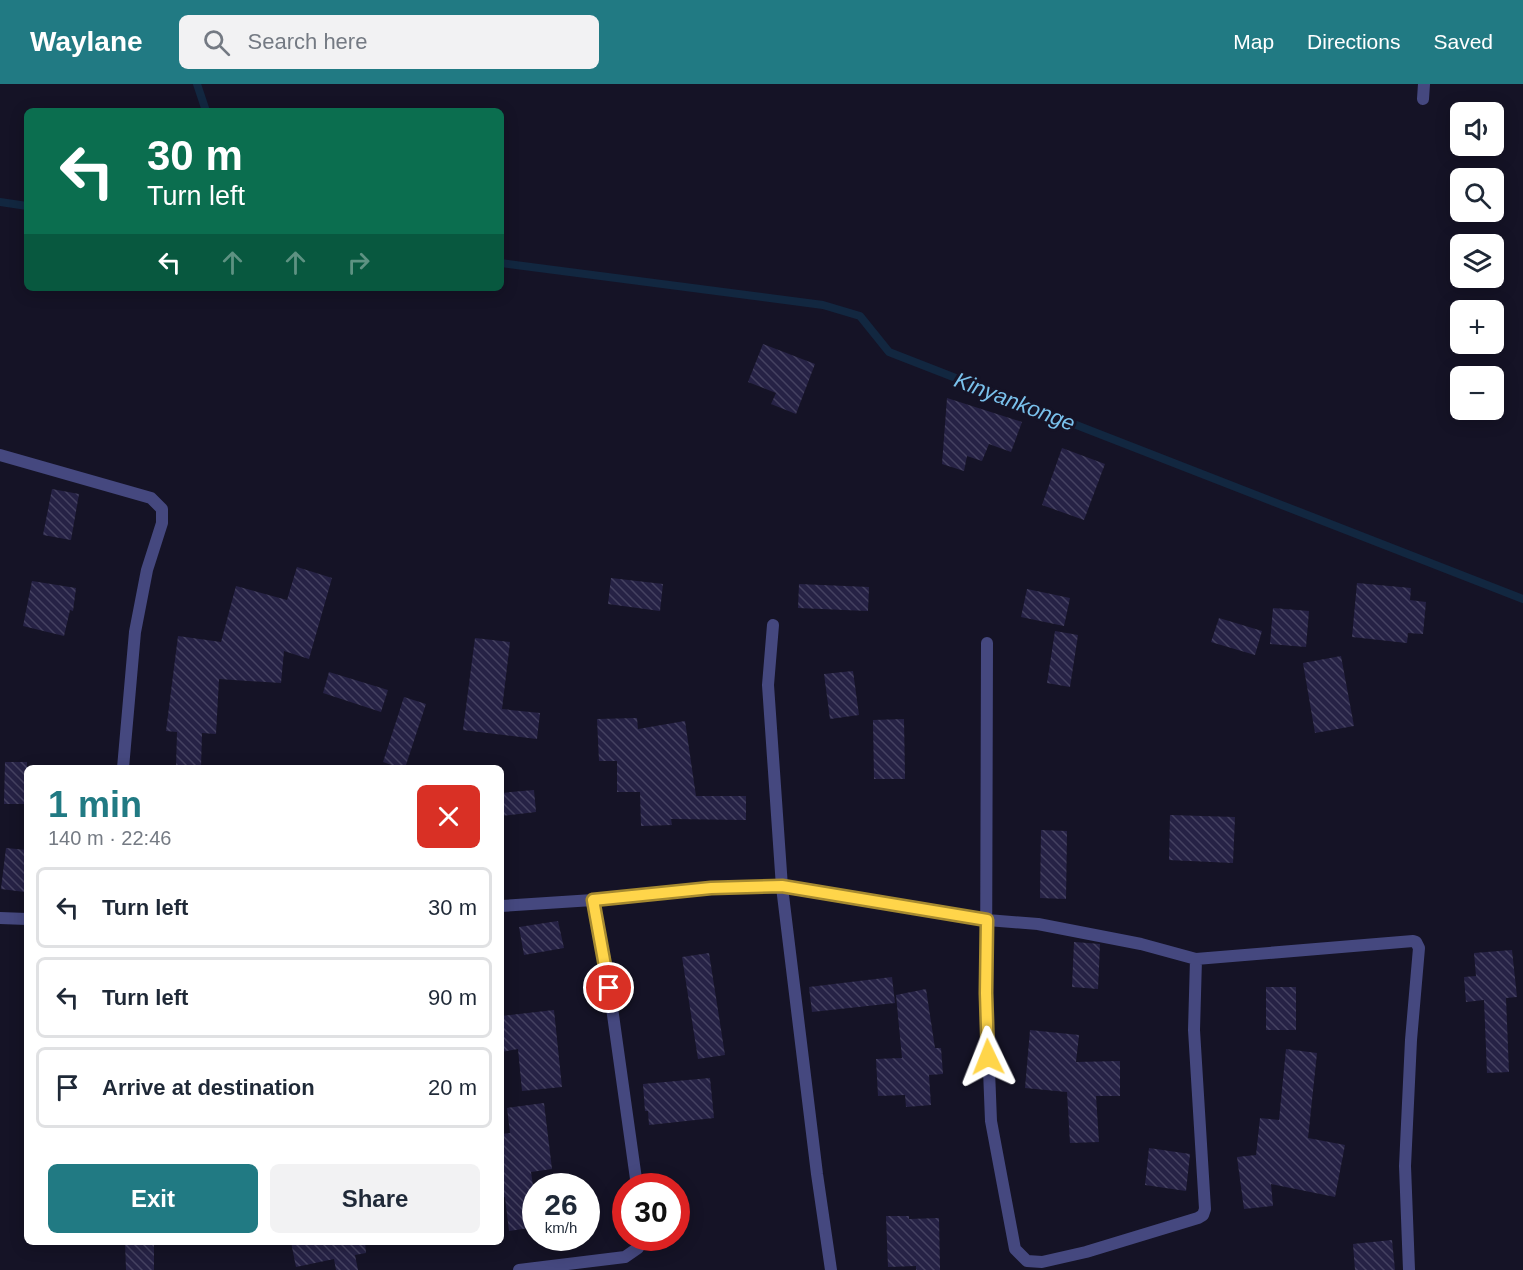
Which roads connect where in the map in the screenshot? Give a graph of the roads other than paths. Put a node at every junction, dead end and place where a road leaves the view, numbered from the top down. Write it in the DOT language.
graph roads {
  1 [pos="1424,84"];
  2 [pos="1423,99"];
  3 [pos="0,455"];
  4 [pos="773,626"];
  5 [pos="987,643"];
  6 [pos="123,765"];
  7 [pos="782,886"];
  8 [pos="593,900"];
  9 [pos="504,906"];
  10 [pos="0,918"];
  11 [pos="24,919"];
  12 [pos="987,920"];
  13 [pos="1196,959"];
  14 [pos="636,1173"];
  15 [pos="635,1251"];
  16 [pos="519,1270"];
  17 [pos="831,1270"];
  18 [pos="1409,1270"];
  1 -- 2 [label="street"];
  3 -- 6 [label="street"];
  4 -- 7 [label="street"];
  5 -- 12 [label="street"];
  7 -- 8 [label="street"];
  7 -- 12 [label="street"];
  7 -- 17 [label="street"];
  8 -- 9 [label="street"];
  8 -- 14 [label="street"];
  10 -- 11 [label="street"];
  12 -- 13 [label="street"];
  12 -- 13 [label="street"];
  13 -- 18 [label="street"];
  15 -- 16 [label="street"];
}
